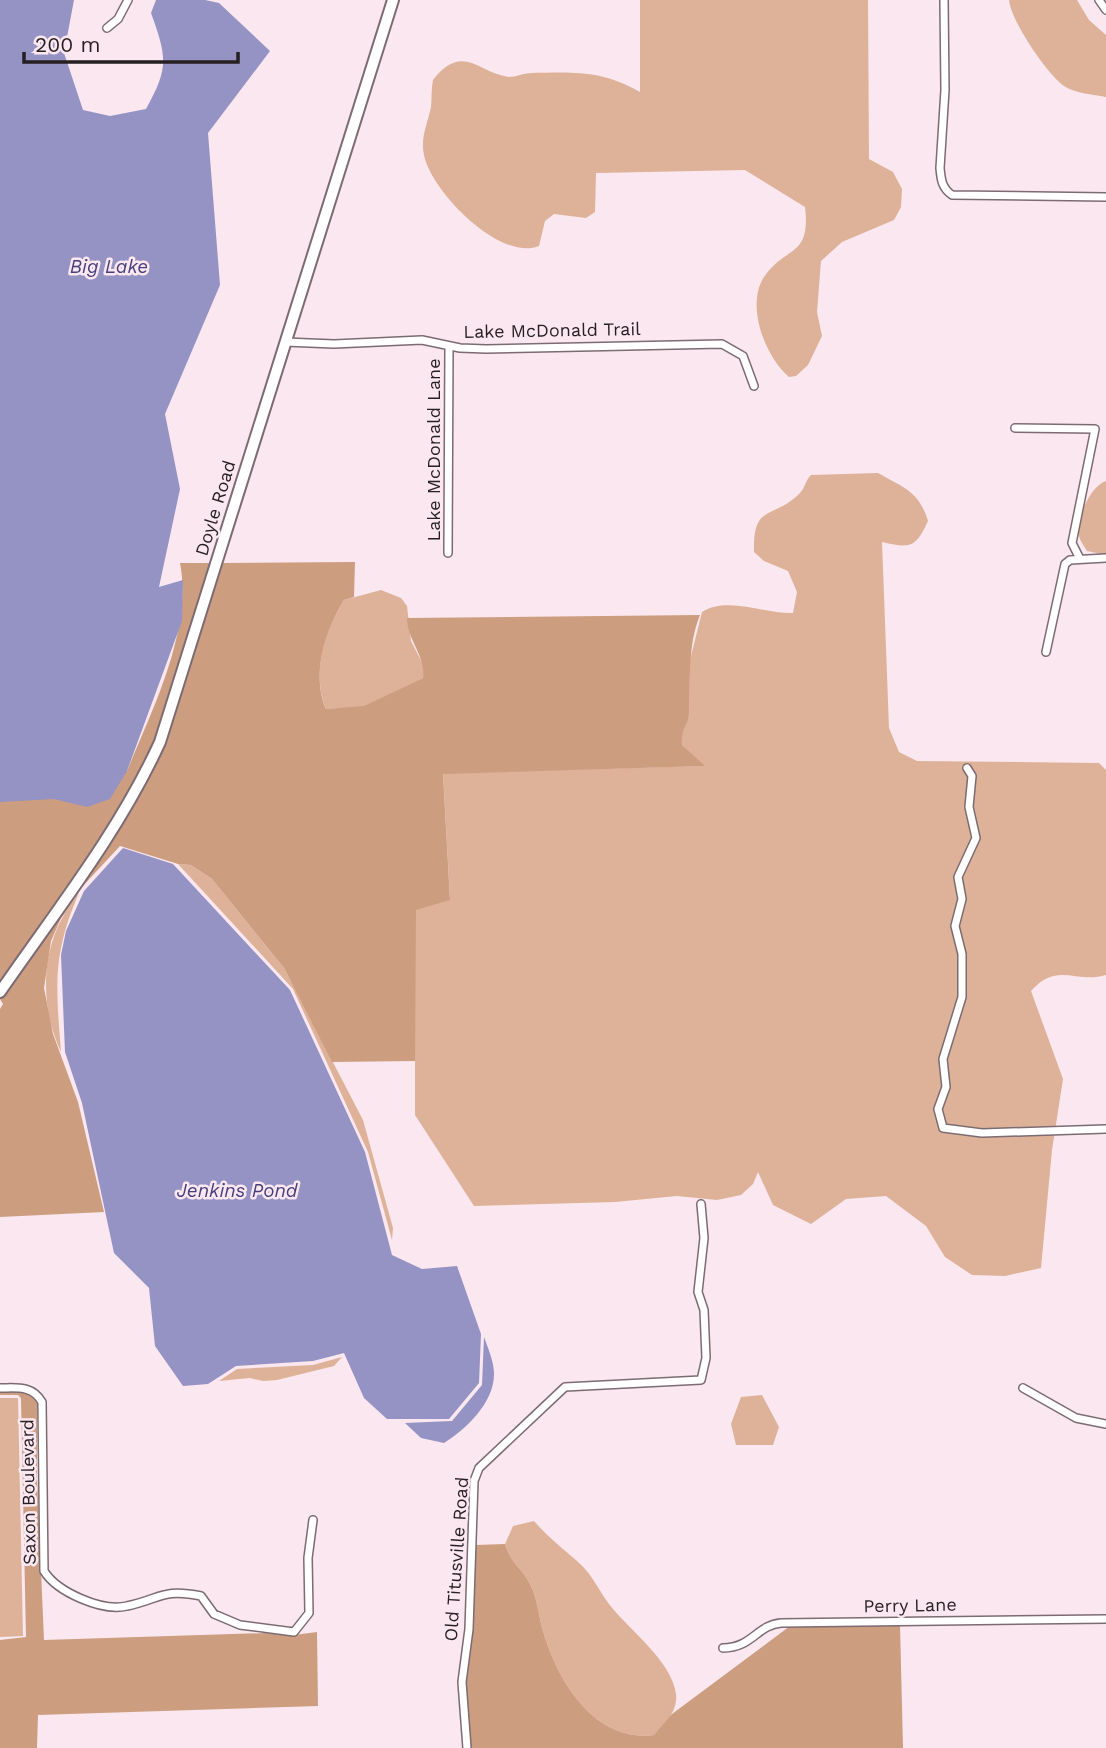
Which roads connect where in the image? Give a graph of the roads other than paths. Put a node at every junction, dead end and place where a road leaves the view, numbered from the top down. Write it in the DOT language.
graph roads {
  1 [pos="128,0"];
  2 [pos="393,0"];
  3 [pos="944,0"];
  4 [pos="1099,0"];
  5 [pos="1106,10"];
  6 [pos="107,28"];
  7 [pos="1106,197"];
  8 [pos="285,342"];
  9 [pos="449,346"];
  10 [pos="754,386"];
  11 [pos="1015,428"];
  12 [pos="448,553"];
  13 [pos="1106,558"];
  14 [pos="1080,559"];
  15 [pos="1046,652"];
  16 [pos="967,768"];
  17 [pos="0,992"];
  18 [pos="1106,1129"];
  19 [pos="701,1204"];
  20 [pos="0,1388"];
  21 [pos="1023,1388"];
  22 [pos="1106,1424"];
  23 [pos="313,1520"];
  24 [pos="1106,1619"];
  25 [pos="723,1648"];
  26 [pos="467,1748"];
  1 -- 6 [label="street"];
  2 -- 8 [label="main road, Doyle Road"];
  3 -- 7 [label="street"];
  4 -- 5 [label="street"];
  8 -- 9 [label="street, Lake McDonald Trail"];
  8 -- 17 [label="main road, Doyle Road"];
  9 -- 10 [label="street, Lake McDonald Trail"];
  9 -- 12 [label="street, Lake McDonald Lane"];
  11 -- 14 [label="street"];
  13 -- 14 [label="street"];
  14 -- 15 [label="street"];
  16 -- 18 [label="street"];
  19 -- 26 [label="street, Old Titusville Road"];
  20 -- 23 [label="street, Saxon Boulevard"];
  21 -- 22 [label="street"];
  24 -- 25 [label="street, Perry Lane"];
}
